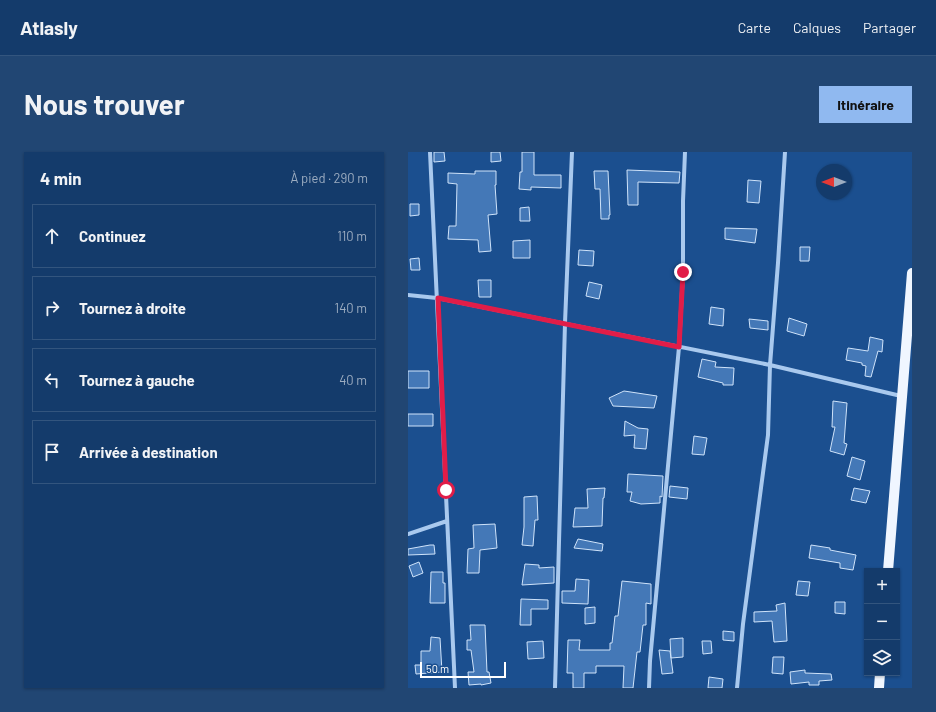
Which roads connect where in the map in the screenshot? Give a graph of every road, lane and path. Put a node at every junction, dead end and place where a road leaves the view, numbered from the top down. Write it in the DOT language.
graph roads {
  1 [pos="430,152"];
  2 [pos="572,152"];
  3 [pos="685,152"];
  4 [pos="785,152"];
  5 [pos="912,273"];
  6 [pos="408,295"];
  7 [pos="438,298"];
  8 [pos="565,323"];
  9 [pos="679,347"];
  10 [pos="770,365"];
  11 [pos="901,396"];
  12 [pos="447,521"];
  13 [pos="408,534"];
  14 [pos="888,568"];
  15 [pos="880,676"];
  16 [pos="455,688"];
  17 [pos="555,688"];
  18 [pos="649,688"];
  19 [pos="737,688"];
  20 [pos="879,688"];
  1 -- 7 [label="street"];
  2 -- 8 [label="street"];
  3 -- 9 [label="street"];
  4 -- 10 [label="street"];
  5 -- 11 [label="main road"];
  6 -- 7 [label="street"];
  7 -- 8 [label="street"];
  7 -- 12 [label="street"];
  8 -- 9 [label="street"];
  8 -- 17 [label="street"];
  9 -- 10 [label="street"];
  9 -- 18 [label="street"];
  10 -- 11 [label="street"];
  10 -- 19 [label="street"];
  11 -- 14 [label="main road"];
  12 -- 13 [label="street"];
  12 -- 16 [label="street"];
  15 -- 20 [label="main road"];
}
